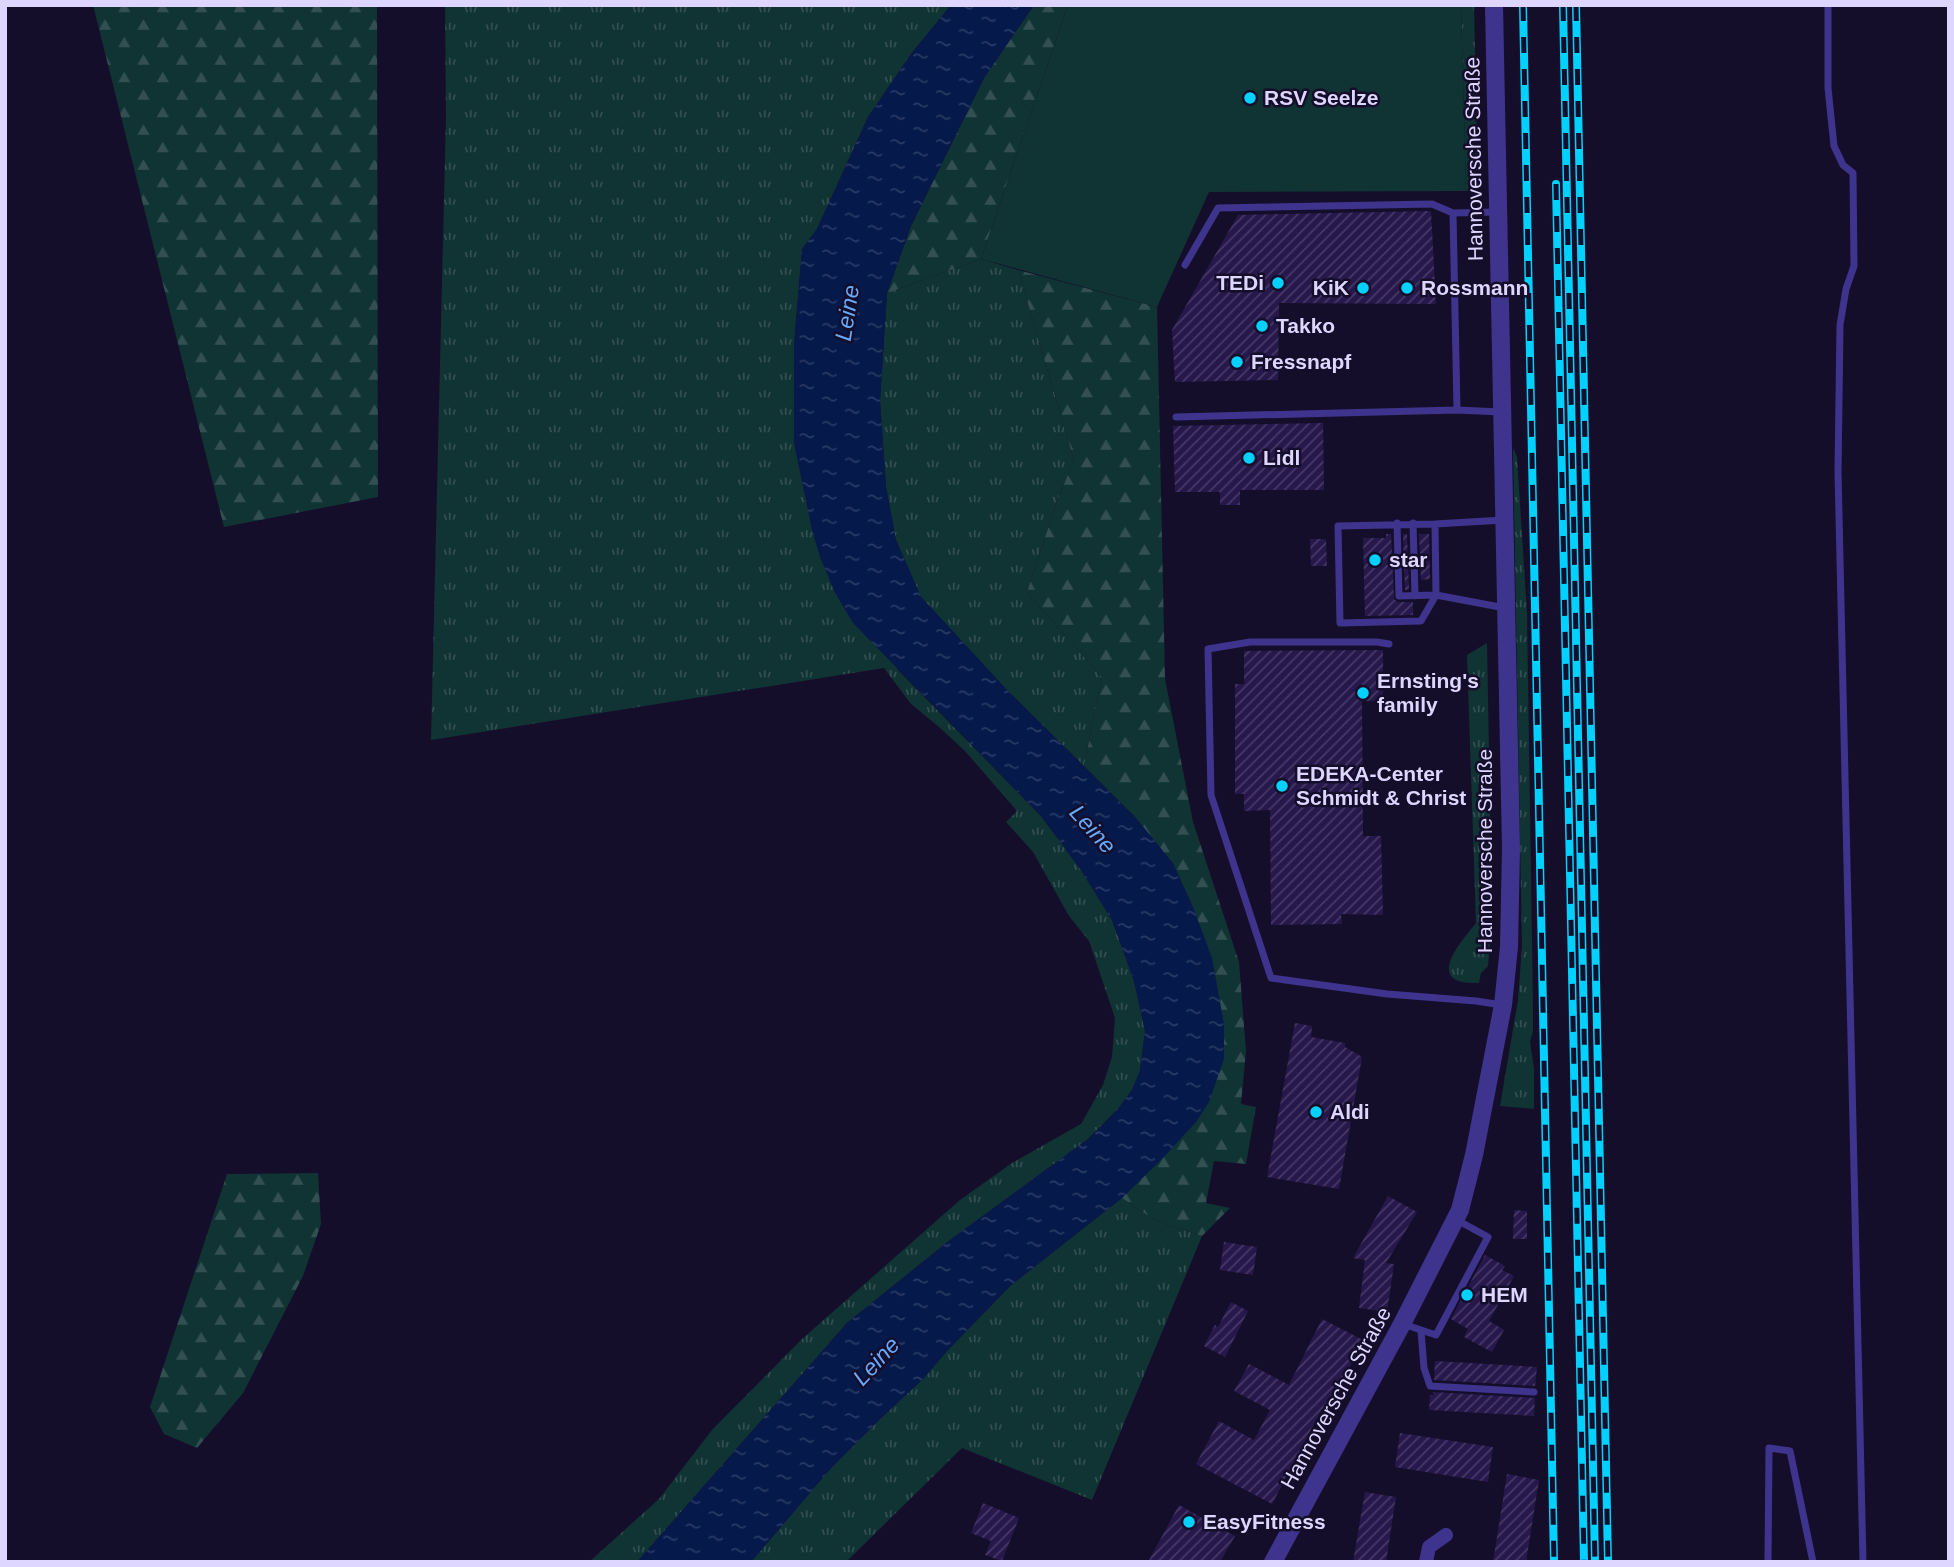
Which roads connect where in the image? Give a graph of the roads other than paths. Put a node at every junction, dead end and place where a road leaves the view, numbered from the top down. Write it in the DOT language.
graph roads {
  1 [pos="1494,5"];
  2 [pos="1828,5"];
  3 [pos="1499,212"];
  4 [pos="1453,213"];
  5 [pos="1185,265"];
  6 [pos="1457,410"];
  7 [pos="1502,412"];
  8 [pos="1176,417"];
  9 [pos="1504,520"];
  10 [pos="1397,523"];
  11 [pos="1413,523"];
  12 [pos="1435,524"];
  13 [pos="1436,595"];
  14 [pos="1415,596"];
  15 [pos="1506,608"];
  16 [pos="1389,644"];
  17 [pos="1503,1005"];
  18 [pos="1456,1220"];
  19 [pos="1402,1324"];
  20 [pos="1421,1331"];
  21 [pos="1534,1392"];
  22 [pos="1446,1535"];
  23 [pos="1273,1562"];
  24 [pos="1426,1562"];
  25 [pos="1769,1562"];
  26 [pos="1813,1562"];
  27 [pos="1863,1562"];
  1 -- 3 [label="street, Hannoversche Straße"];
  2 -- 27 [label="lane"];
  3 -- 4 [label="lane"];
  3 -- 7 [label="street, Hannoversche Straße"];
  4 -- 5 [label="lane"];
  4 -- 6 [label="lane"];
  6 -- 7 [label="lane"];
  6 -- 8 [label="lane"];
  7 -- 9 [label="street, Hannoversche Straße"];
  9 -- 12 [label="lane"];
  9 -- 15 [label="street, Hannoversche Straße"];
  10 -- 11 [label="lane"];
  10 -- 13 [label="lane"];
  10 -- 14 [label="lane"];
  11 -- 12 [label="lane"];
  11 -- 14 [label="lane"];
  12 -- 13 [label="lane"];
  13 -- 14 [label="lane"];
  13 -- 15 [label="lane"];
  15 -- 17 [label="street, Hannoversche Straße"];
  16 -- 17 [label="lane"];
  17 -- 18 [label="street, Hannoversche Straße"];
  18 -- 19 [label="street, Hannoversche Straße"];
  18 -- 20 [label="lane"];
  19 -- 20 [label="lane"];
  19 -- 23 [label="street, Hannoversche Straße"];
  20 -- 21 [label="lane"];
  22 -- 24 [label="street"];
  25 -- 26 [label="lane"];
}
